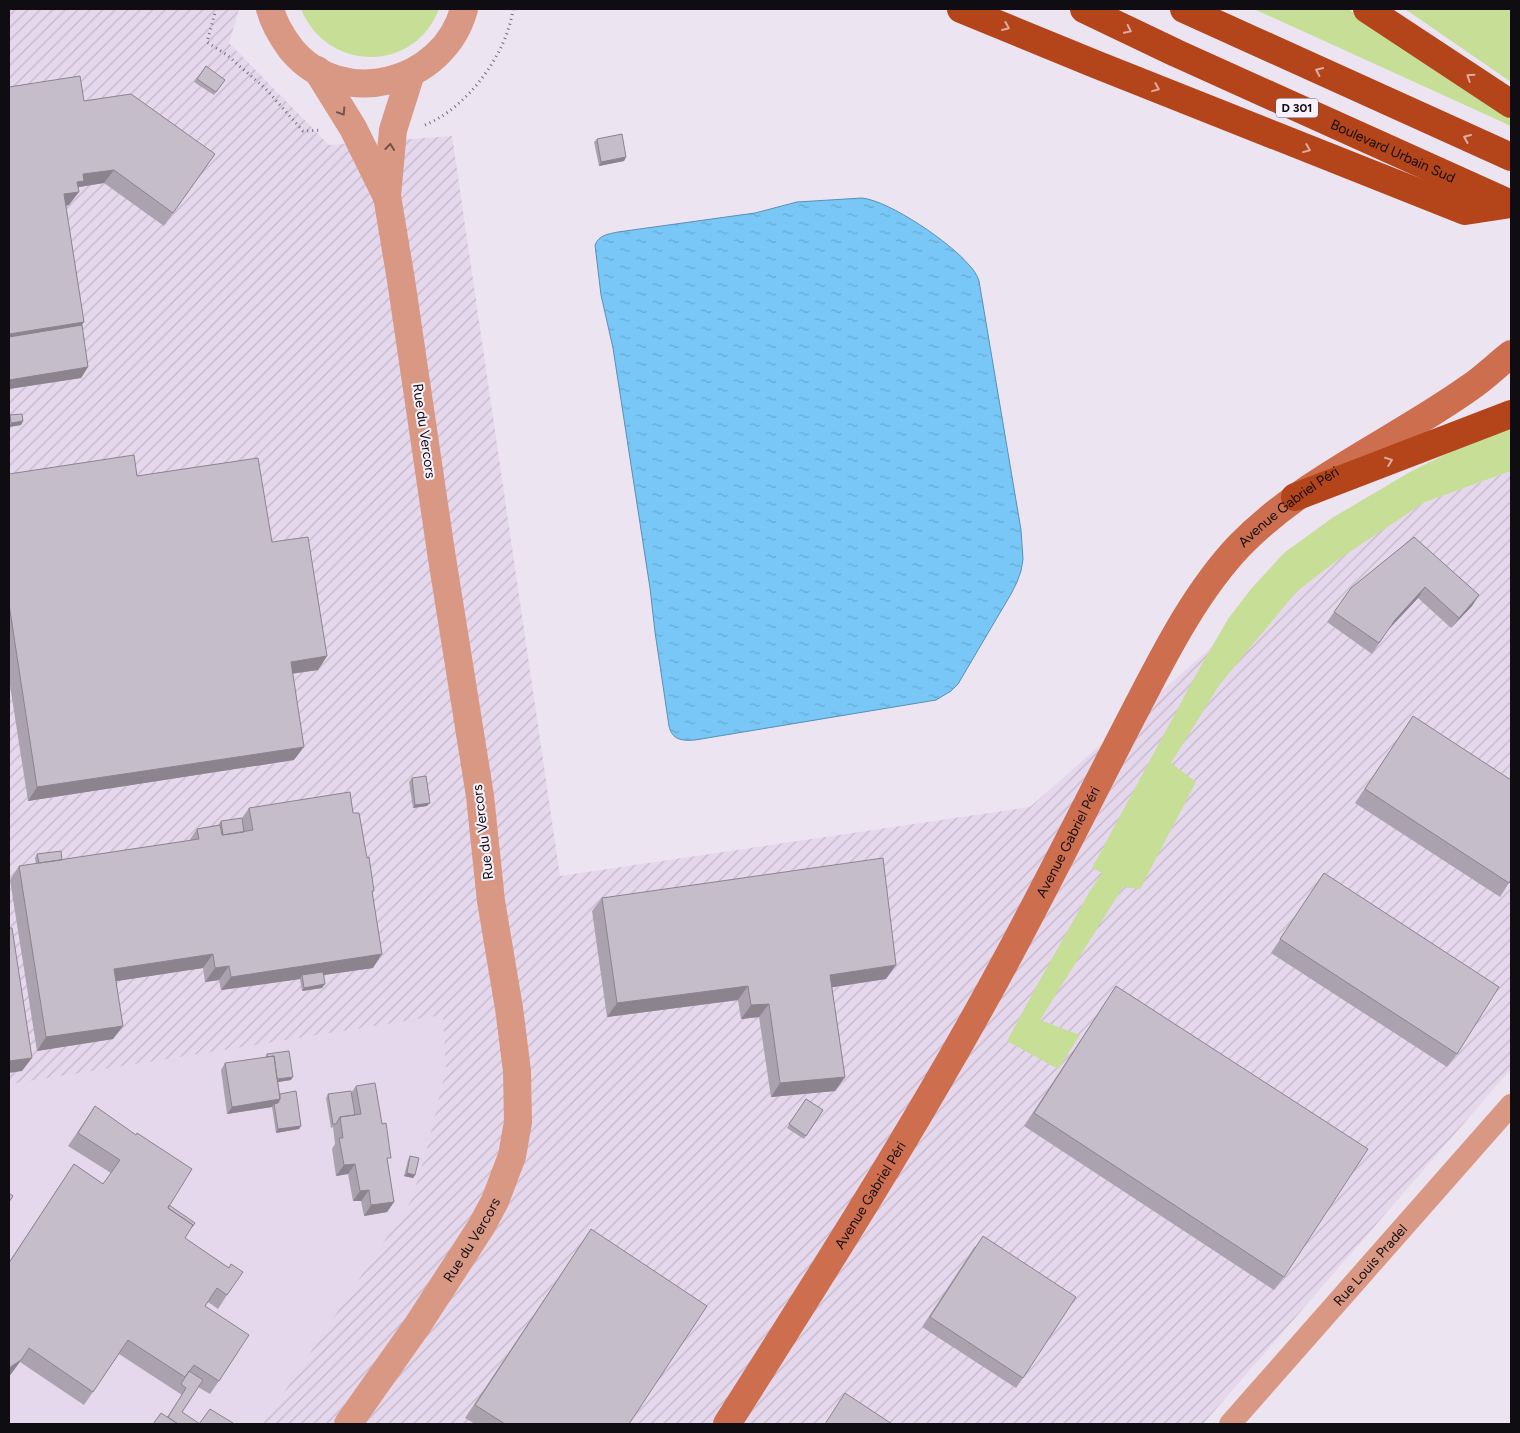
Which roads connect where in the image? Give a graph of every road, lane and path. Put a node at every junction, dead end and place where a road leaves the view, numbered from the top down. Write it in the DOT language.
graph roads {
  1 [pos="216,9"];
  2 [pos="464,9"];
  3 [pos="513,9"];
  4 [pos="961,9"];
  5 [pos="1084,9"];
  6 [pos="1184,9"];
  7 [pos="1367,9"];
  8 [pos="265,10"];
  9 [pos="317,70"];
  10 [pos="411,73"];
  11 [pos="1511,104"];
  12 [pos="353,128"];
  13 [pos="392,130"];
  14 [pos="1511,158"];
  15 [pos="387,196"];
  16 [pos="1511,204"];
  17 [pos="1511,354"];
  18 [pos="1511,414"];
  19 [pos="1295,497"];
  20 [pos="1511,1105"];
  21 [pos="348,1424"];
  22 [pos="727,1424"];
  23 [pos="1230,1424"];
  1 -- 12 [label="path"];
  2 -- 10 [label="street"];
  3 -- 13 [label="path"];
  4 -- 16 [label="highway, one-way"];
  5 -- 16 [label="highway, Boulevard Urbain Sud / D 301, one-way"];
  14 -- 6 [label="highway, one-way"];
  11 -- 7 [label="highway, one-way"];
  8 -- 9 [label="street"];
  9 -- 10 [label="street"];
  9 -- 12 [label="street, Rue du Vercors, one-way"];
  10 -- 13 [label="street, Rue du Vercors"];
  12 -- 15 [label="street, Rue du Vercors"];
  15 -- 13 [label="street, Rue du Vercors, one-way"];
  15 -- 21 [label="street, Rue du Vercors"];
  17 -- 19 [label="main road, Avenue Gabriel Péri"];
  19 -- 18 [label="highway, one-way"];
  19 -- 22 [label="main road, Avenue Gabriel Péri"];
  20 -- 23 [label="street, Rue Louis Pradel"];
}
